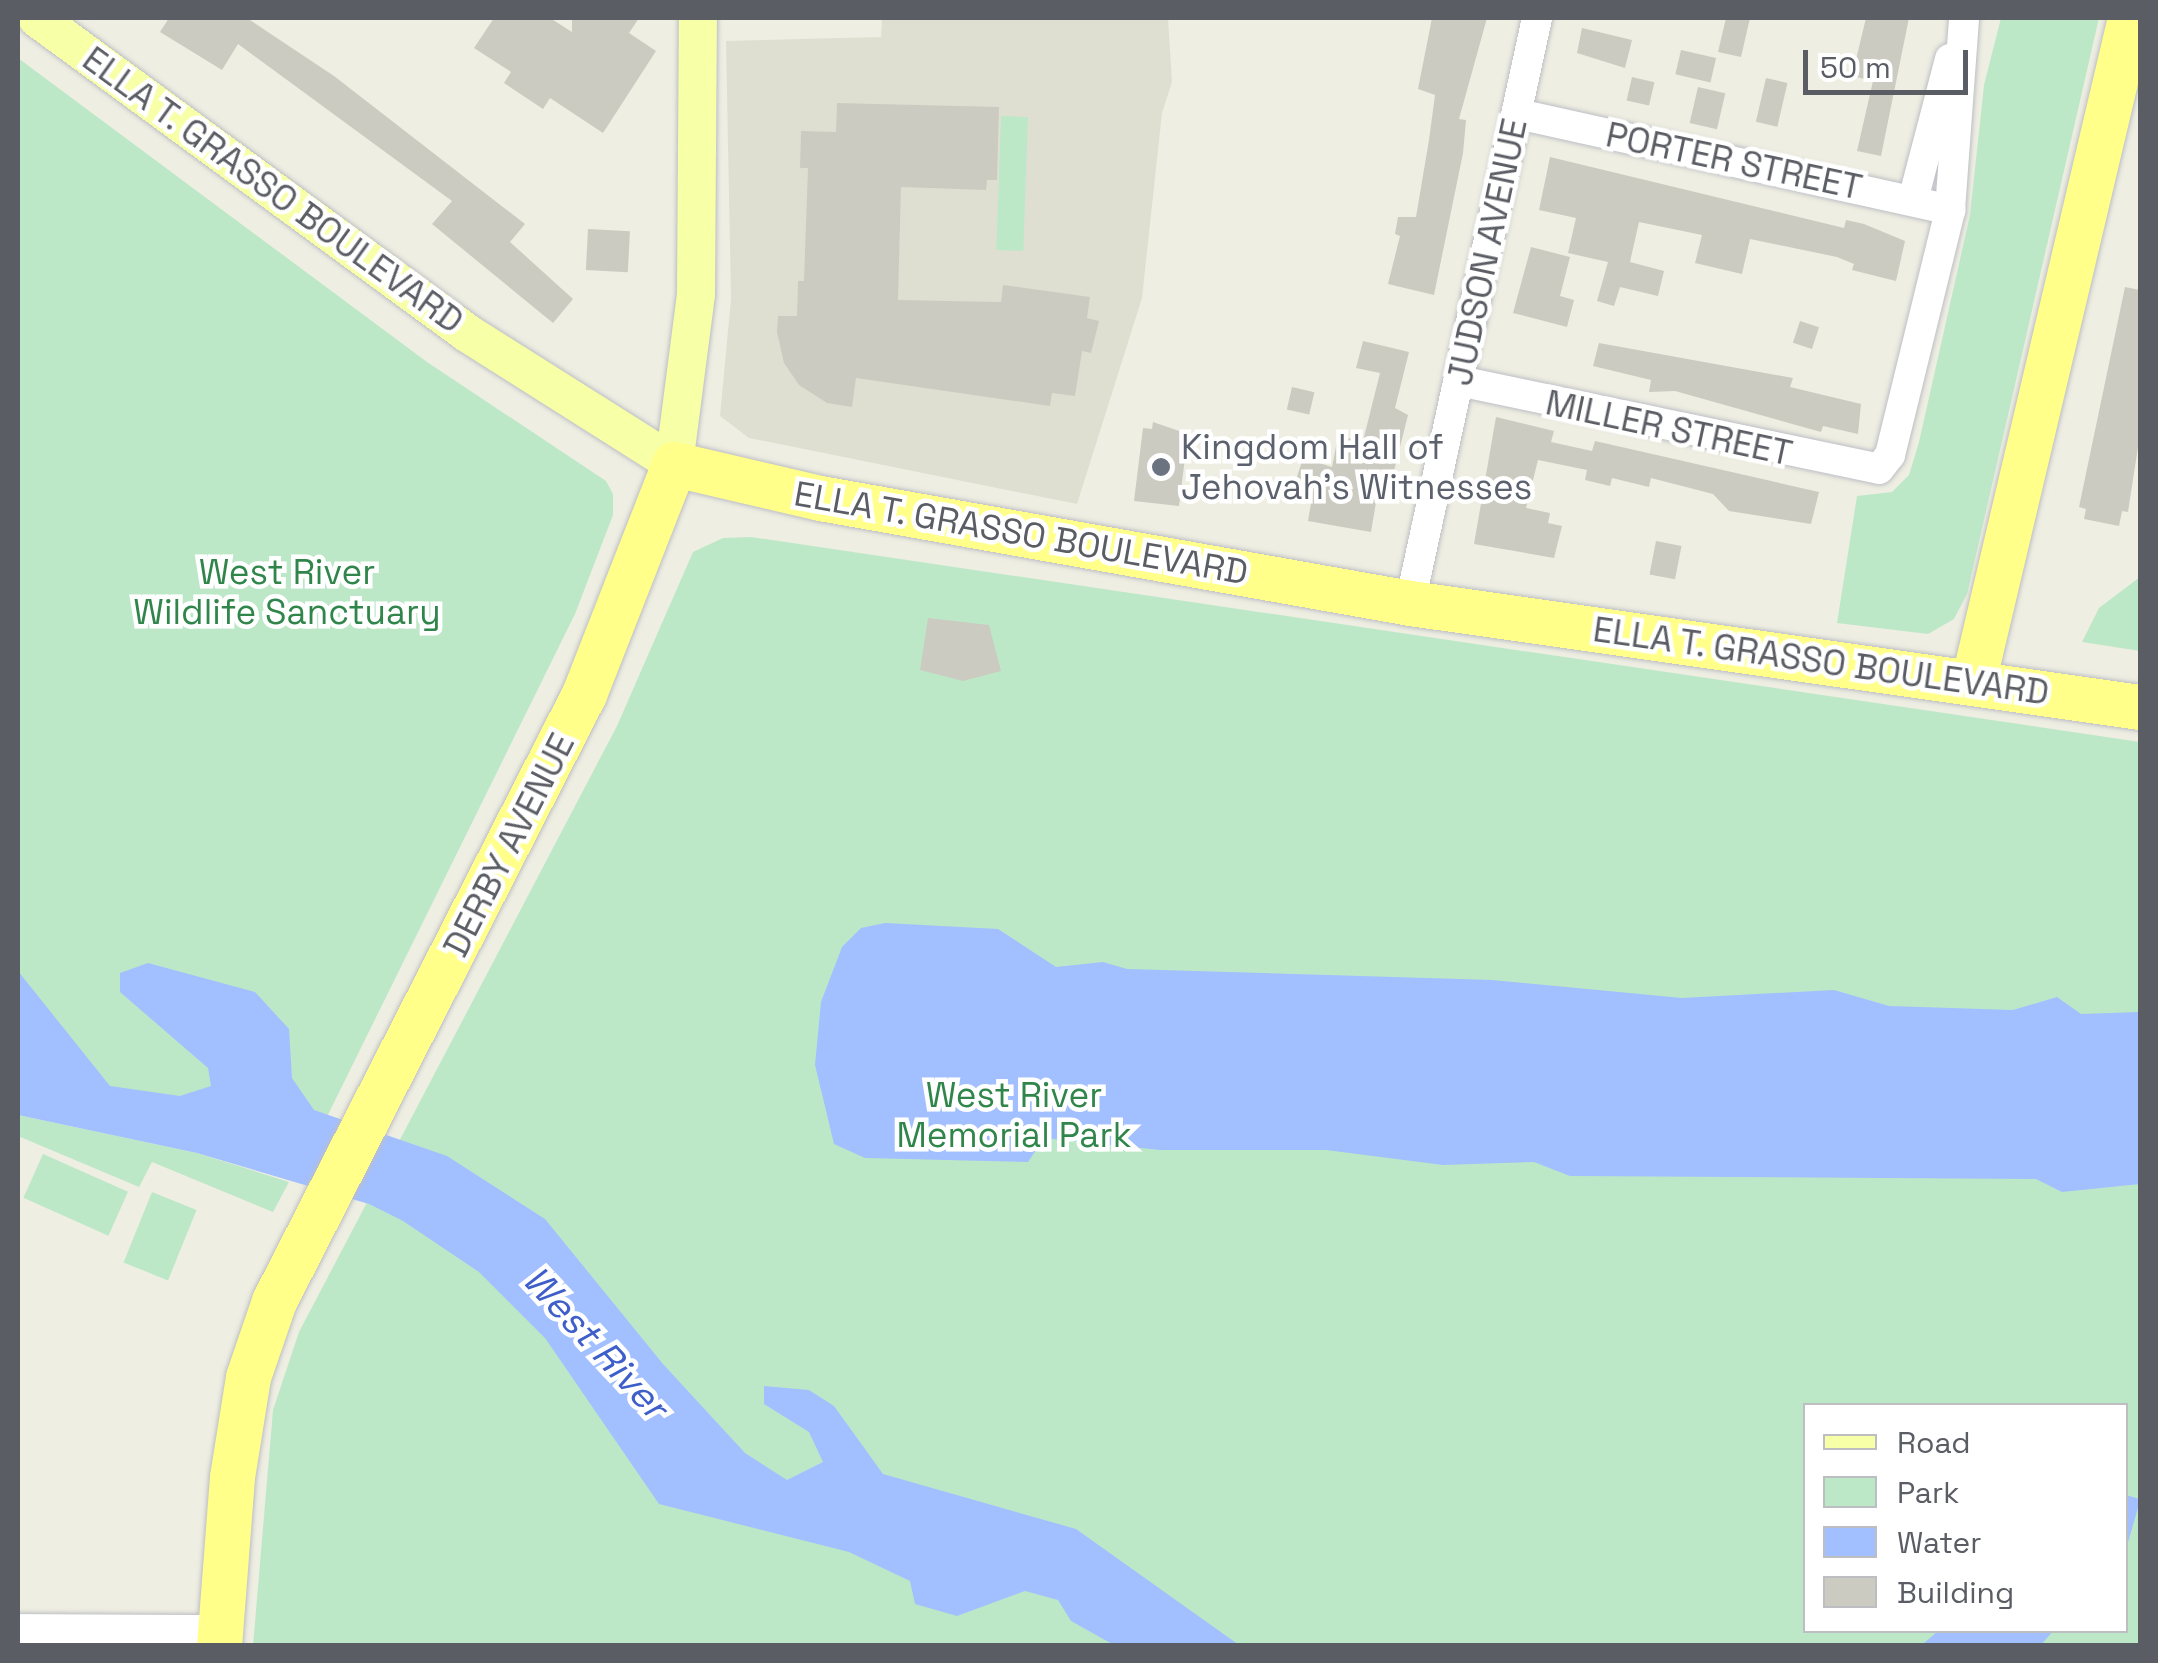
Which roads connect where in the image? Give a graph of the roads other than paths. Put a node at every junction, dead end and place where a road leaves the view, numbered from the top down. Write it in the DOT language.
graph roads {
  1 [pos="37,18"];
  2 [pos="698,18"];
  3 [pos="1537,18"];
  4 [pos="1962,18"];
  5 [pos="2130,18"];
  6 [pos="1518,114"];
  7 [pos="1914,200"];
  8 [pos="1950,210"];
  9 [pos="1459,382"];
  10 [pos="674,464"];
  11 [pos="1410,603"];
  12 [pos="1973,682"];
  13 [pos="2140,707"];
  14 [pos="18,1629"];
  15 [pos="220,1638"];
  1 -- 10 [label="main road, ELLA T. GRASSO BOULEVARD"];
  2 -- 10 [label="main road, DERBY AVENUE"];
  3 -- 6 [label="street, JUDSON AVENUE"];
  4 -- 7 [label="street"];
  4 -- 8 [label="street"];
  5 -- 12 [label="highway"];
  6 -- 7 [label="street, PORTER STREET"];
  6 -- 9 [label="street, JUDSON AVENUE"];
  7 -- 8 [label="street, PORTER STREET"];
  8 -- 9 [label="street, MILLER STREET"];
  9 -- 11 [label="street, JUDSON AVENUE"];
  10 -- 11 [label="highway, ELLA T. GRASSO BOULEVARD"];
  10 -- 15 [label="highway, DERBY AVENUE"];
  11 -- 12 [label="highway, ELLA T. GRASSO BOULEVARD"];
  12 -- 13 [label="highway, ELLA T. GRASSO BOULEVARD"];
  14 -- 15 [label="street"];
}
